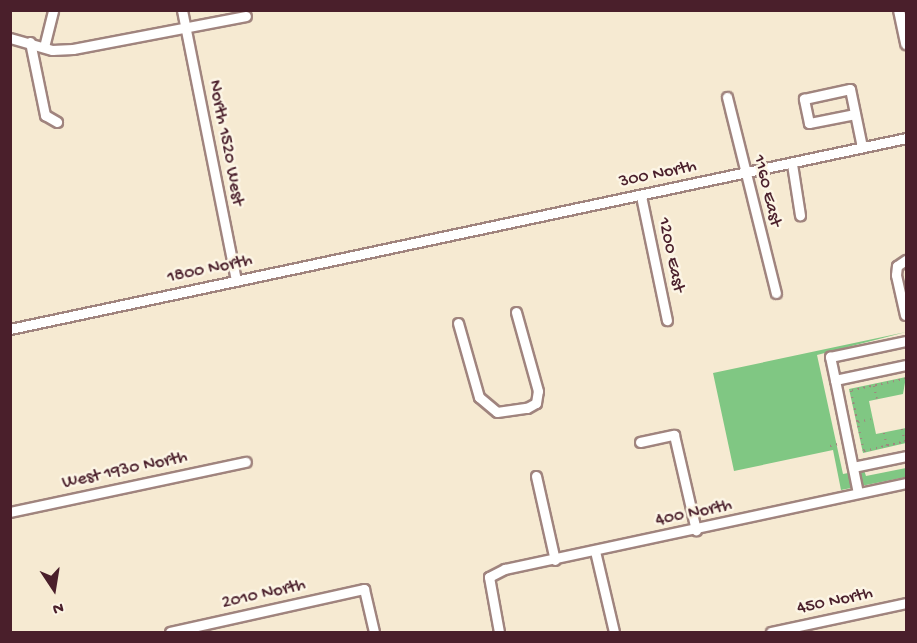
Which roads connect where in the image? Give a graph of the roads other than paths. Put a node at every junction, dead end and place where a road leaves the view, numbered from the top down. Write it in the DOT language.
graph roads {
  1 [pos="53,10"];
  2 [pos="182,10"];
  3 [pos="899,10"];
  4 [pos="246,16"];
  5 [pos="186,30"];
  6 [pos="10,38"];
  7 [pos="30,42"];
  8 [pos="906,44"];
  9 [pos="44,47"];
  10 [pos="727,97"];
  11 [pos="855,114"];
  12 [pos="57,122"];
  13 [pos="906,138"];
  14 [pos="862,147"];
  15 [pos="792,164"];
  16 [pos="748,173"];
  17 [pos="641,196"];
  18 [pos="800,215"];
  19 [pos="417,244"];
  20 [pos="906,260"];
  21 [pos="236,281"];
  22 [pos="776,293"];
  23 [pos="516,312"];
  24 [pos="905,315"];
  25 [pos="667,320"];
  26 [pos="458,322"];
  27 [pos="10,329"];
  28 [pos="906,341"];
  29 [pos="906,365"];
  30 [pos="835,380"];
  31 [pos="640,442"];
  32 [pos="906,456"];
  33 [pos="246,462"];
  34 [pos="853,467"];
  35 [pos="536,476"];
  36 [pos="906,483"];
  37 [pos="858,493"];
  38 [pos="10,512"];
  39 [pos="696,531"];
  40 [pos="595,551"];
  41 [pos="555,560"];
  42 [pos="906,603"];
  43 [pos="170,633"];
  44 [pos="374,633"];
  45 [pos="499,633"];
  46 [pos="614,633"];
  47 [pos="771,633"];
  1 -- 9 [label="street"];
  2 -- 5 [label="street, North 1520 West"];
  3 -- 8 [label="main road"];
  4 -- 5 [label="street"];
  5 -- 9 [label="street"];
  5 -- 21 [label="street, North 1520 West"];
  6 -- 7 [label="street"];
  7 -- 9 [label="street"];
  7 -- 12 [label="street"];
  10 -- 16 [label="street, 1160 East"];
  11 -- 11 [label="street"];
  11 -- 14 [label="street"];
  13 -- 14 [label="street, 300 North"];
  14 -- 15 [label="street, 300 North"];
  15 -- 16 [label="street, 300 North"];
  15 -- 18 [label="street"];
  16 -- 17 [label="street, 300 North"];
  16 -- 22 [label="street, 1160 East"];
  17 -- 19 [label="street, 300 North"];
  17 -- 25 [label="street, 1200 East"];
  19 -- 21 [label="street, 1800 North"];
  20 -- 24 [label="street"];
  21 -- 27 [label="street, 1800 North"];
  23 -- 26 [label="street"];
  28 -- 30 [label="street"];
  29 -- 30 [label="street"];
  30 -- 34 [label="street"];
  31 -- 39 [label="street"];
  32 -- 34 [label="street"];
  33 -- 38 [label="street, West 1930 North"];
  34 -- 37 [label="street"];
  35 -- 41 [label="street"];
  36 -- 37 [label="street, 400 North"];
  37 -- 39 [label="street, 400 North"];
  39 -- 40 [label="street, 400 North"];
  40 -- 41 [label="street, 400 North"];
  40 -- 46 [label="street"];
  41 -- 45 [label="street, 400 North"];
  42 -- 47 [label="street, 450 North"];
  43 -- 44 [label="street, 2010 North"];
}
